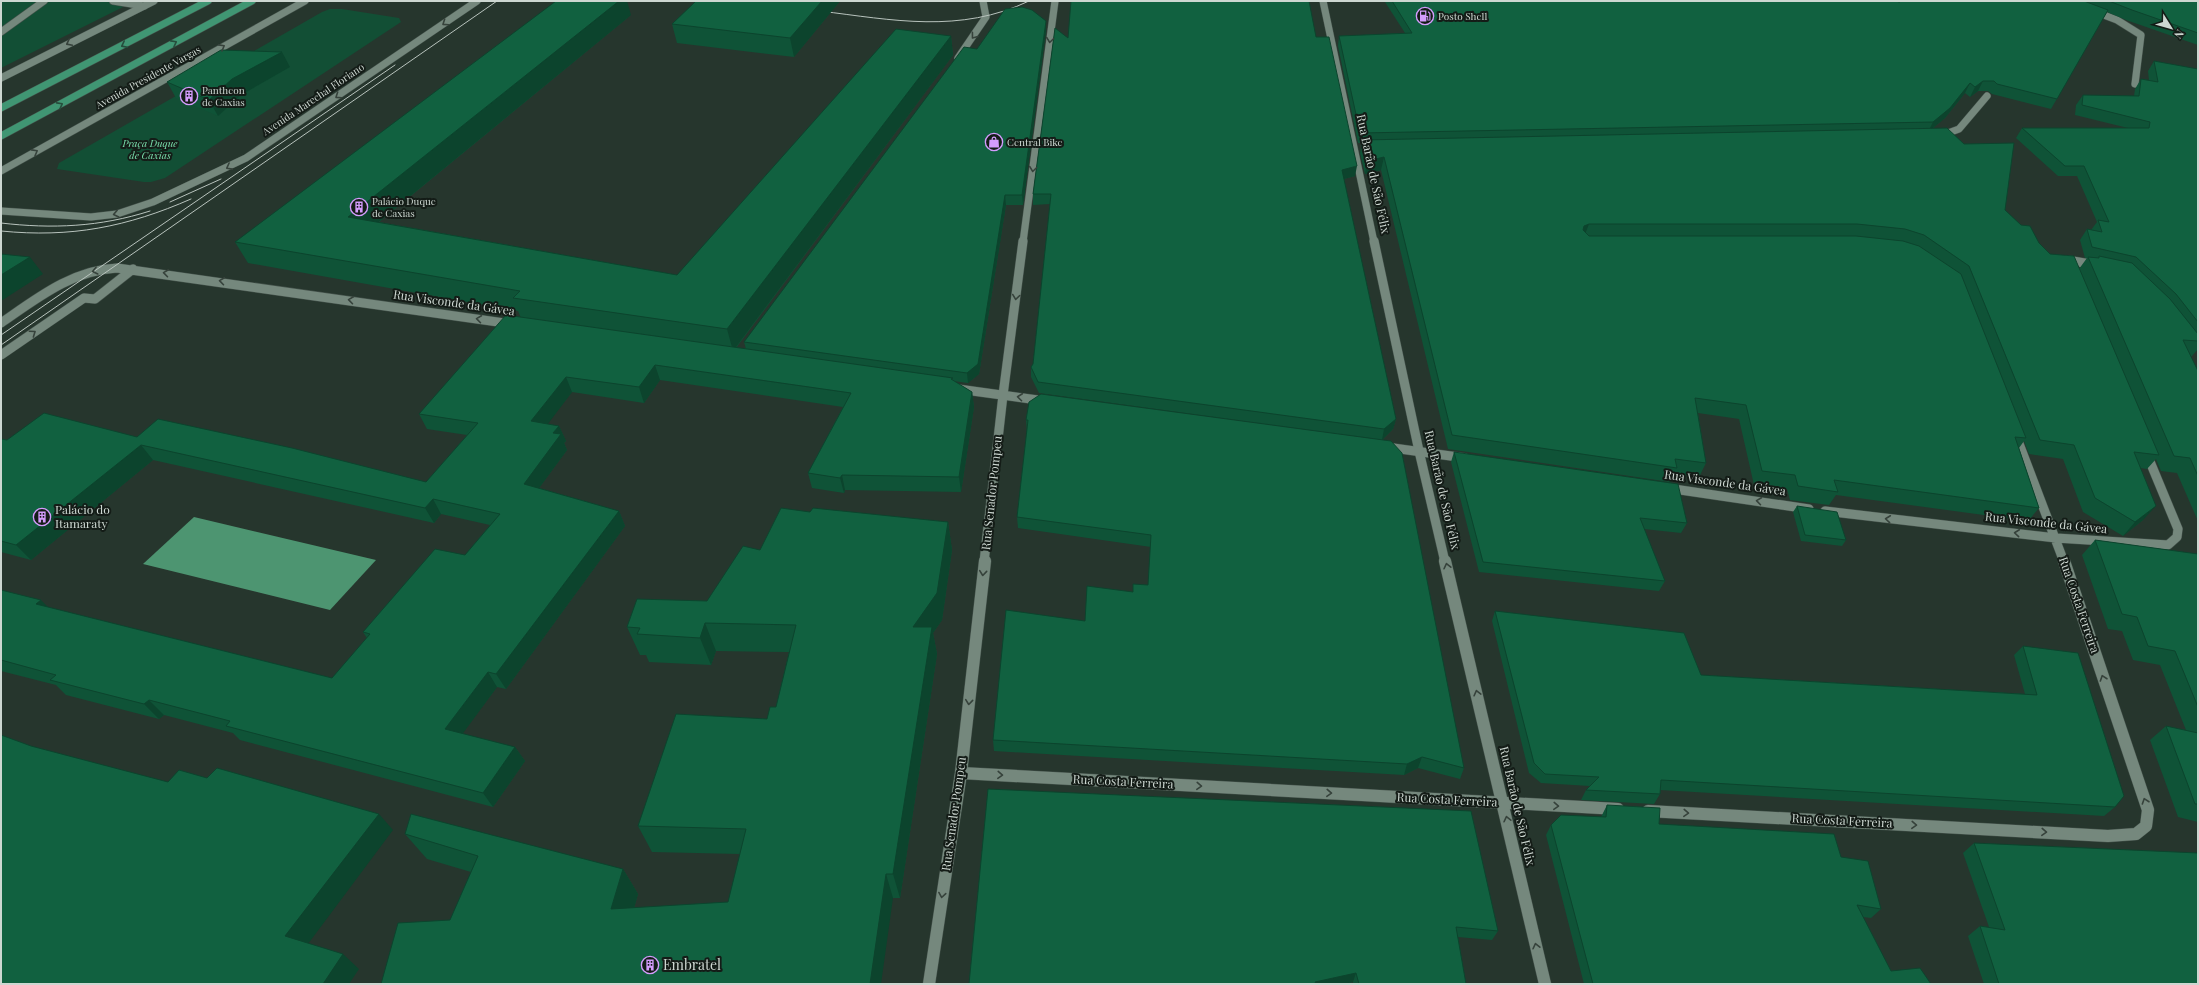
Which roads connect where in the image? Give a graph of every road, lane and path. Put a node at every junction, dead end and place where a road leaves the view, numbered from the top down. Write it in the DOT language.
graph roads {
  1 [pos="44,1"];
  2 [pos="113,1"];
  3 [pos="154,1"];
  4 [pos="208,1"];
  5 [pos="252,1"];
  6 [pos="305,1"];
  7 [pos="477,1"];
  8 [pos="983,1"];
  9 [pos="1055,1"];
  10 [pos="1323,1"];
  11 [pos="2067,1"];
  12 [pos="144,6"];
  13 [pos="1,32"];
  14 [pos="952,65"];
  15 [pos="1,78"];
  16 [pos="2135,84"];
  17 [pos="1987,96"];
  18 [pos="1,108"];
  19 [pos="1,136"];
  20 [pos="1935,137"];
  21 [pos="1,171"];
  22 [pos="1,211"];
  23 [pos="2107,267"];
  24 [pos="133,269"];
  25 [pos="2072,274"];
  26 [pos="1,323"];
  27 [pos="522,326"];
  28 [pos="1,355"];
  29 [pos="948,387"];
  30 [pos="1003,395"];
  31 [pos="1055,402"];
  32 [pos="2012,426"];
  33 [pos="2142,443"];
  34 [pos="1380,446"];
  35 [pos="1419,451"];
  36 [pos="1474,459"];
  37 [pos="1660,487"];
  38 [pos="2056,538"];
  39 [pos="961,773"];
  40 [pos="1504,803"];
  41 [pos="929,984"];
  42 [pos="1545,984"];
  1 -- 13 [label="street"];
  2 -- 12 [label="street"];
  3 -- 12 [label="street"];
  4 -- 18 [label="main road, one-way"];
  19 -- 5 [label="main road, Avenida Presidente Vargas, one-way"];
  21 -- 6 [label="street, Avenida Presidente Vargas, one-way"];
  7 -- 22 [label="street, Avenida Marechal Floriano, one-way"];
  8 -- 14 [label="street, one-way"];
  9 -- 30 [label="street, Rua Senador Pompeu, one-way"];
  10 -- 35 [label="street, Rua Barão de São Félix"];
  11 -- 16 [label="street"];
  12 -- 15 [label="street, one-way"];
  17 -- 20 [label="street"];
  23 -- 25 [label="street"];
  24 -- 26 [label="street, one-way"];
  27 -- 24 [label="street, Rua Visconde da Gávea, one-way"];
  28 -- 24 [label="street, one-way"];
  29 -- 30 [label="street"];
  31 -- 30 [label="street, one-way"];
  30 -- 39 [label="street, Rua Senador Pompeu, one-way"];
  32 -- 38 [label="street, Rua Costa Ferreira"];
  33 -- 38 [label="street, Rua Visconde da Gávea"];
  34 -- 35 [label="street"];
  35 -- 36 [label="street"];
  40 -- 35 [label="street, Rua Barão de São Félix, one-way"];
  38 -- 37 [label="street, Rua Visconde da Gávea, one-way"];
  40 -- 38 [label="street, Rua Costa Ferreira, one-way"];
  39 -- 40 [label="street, Rua Costa Ferreira, one-way"];
  39 -- 41 [label="street, Rua Senador Pompeu, one-way"];
  42 -- 40 [label="street, Rua Barão de São Félix, one-way"];
}
